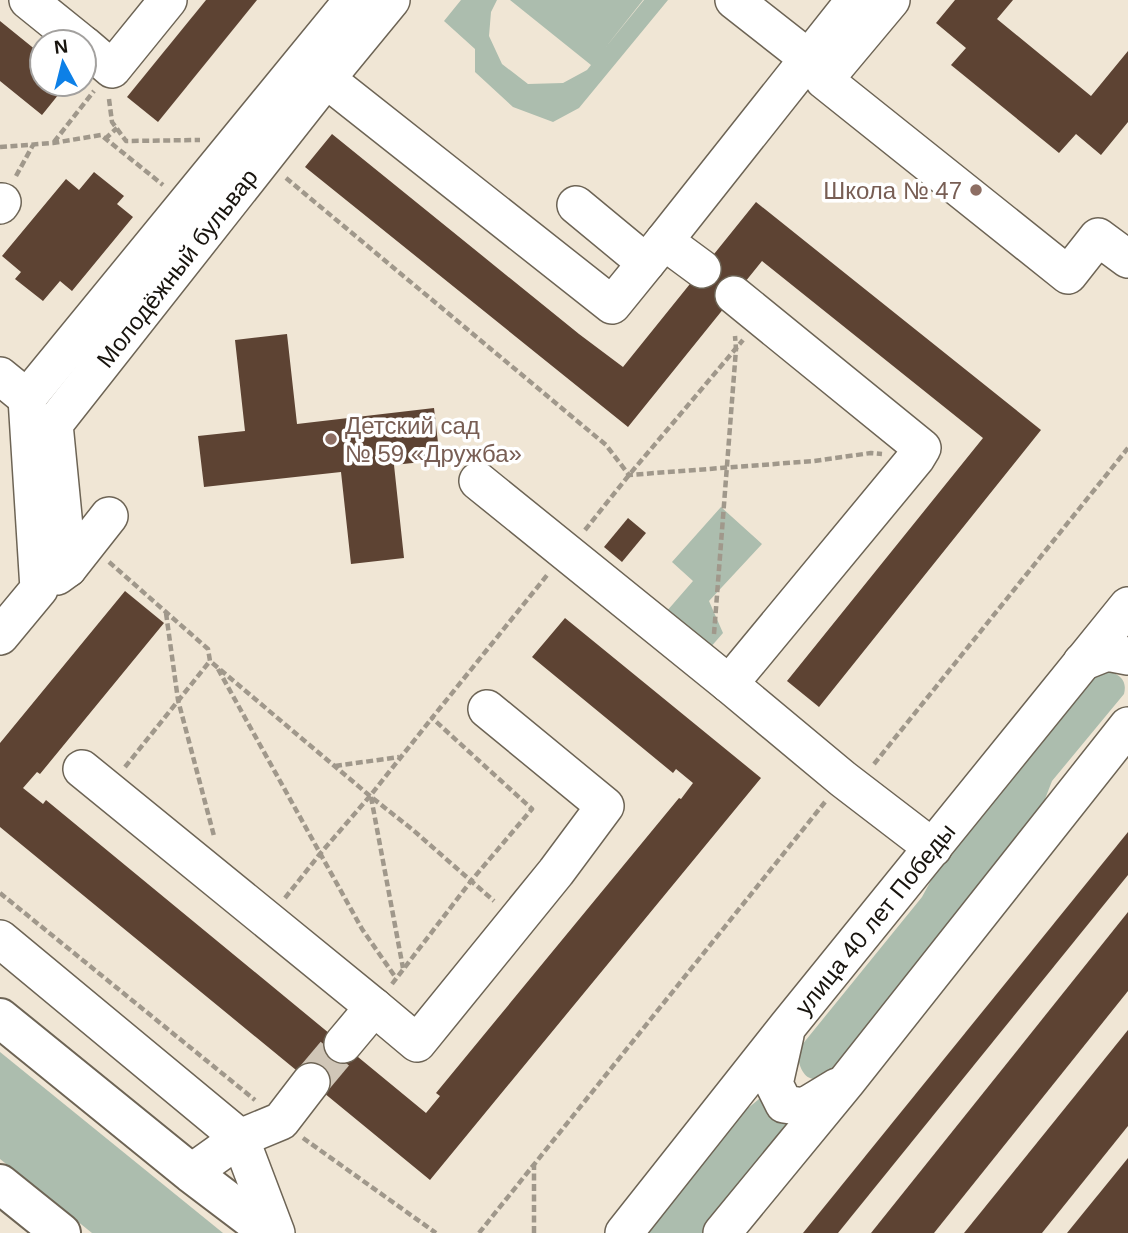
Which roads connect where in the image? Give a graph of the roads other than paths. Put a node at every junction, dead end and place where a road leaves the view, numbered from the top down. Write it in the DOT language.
graph roads {
  1 [pos="28,0"];
  2 [pos="168,0"];
  3 [pos="353,0"];
  4 [pos="391,0"];
  5 [pos="734,0"];
  6 [pos="867,8"];
  7 [pos="63,28"];
  8 [pos="98,61"];
  9 [pos="819,67"];
  10 [pos="315,69"];
  11 [pos="576,205"];
  12 [pos="655,252"];
  13 [pos="1128,259"];
  14 [pos="702,270"];
  15 [pos="734,295"];
  16 [pos="14,387"];
  17 [pos="478,481"];
  18 [pos="76,554"];
  19 [pos="1128,606"];
  20 [pos="2,629"];
  21 [pos="1128,656"];
  22 [pos="1082,662"];
  23 [pos="720,677"];
  24 [pos="487,709"];
  25 [pos="1128,726"];
  26 [pos="94,780"];
  27 [pos="933,848"];
  28 [pos="0,939"];
  29 [pos="374,1007"];
  30 [pos="0,1018"];
  31 [pos="787,1027"];
  32 [pos="344,1044"];
  33 [pos="312,1082"];
  34 [pos="846,1082"];
  35 [pos="240,1138"];
  36 [pos="191,1173"];
  37 [pos="0,1184"];
  38 [pos="61,1233"];
  39 [pos="270,1233"];
  40 [pos="276,1233"];
  41 [pos="624,1233"];
  42 [pos="722,1233"];
  1 -- 7 [label="street"];
  2 -- 8 [label="street"];
  3 -- 10 [label="street"];
  4 -- 10 [label="street, Молодёжный бульвар"];
  5 -- 9 [label="street"];
  6 -- 9 [label="street"];
  9 -- 12 [label="street"];
  9 -- 13 [label="street"];
  10 -- 12 [label="street"];
  10 -- 16 [label="street"];
  10 -- 18 [label="street, Молодёжный бульвар"];
  11 -- 12 [label="street"];
  12 -- 14 [label="street"];
  15 -- 23 [label="street"];
  16 -- 18 [label="street"];
  17 -- 23 [label="street"];
  18 -- 20 [label="street"];
  19 -- 22 [label="street, улица 40 лет Победы"];
  21 -- 22 [label="street"];
  22 -- 27 [label="street, улица 40 лет Победы"];
  23 -- 27 [label="street"];
  24 -- 29 [label="street"];
  25 -- 34 [label="street"];
  26 -- 29 [label="street"];
  27 -- 31 [label="street, улица 40 лет Победы"];
  28 -- 35 [label="street"];
  29 -- 32 [label="street"];
  30 -- 36 [label="main road"];
  31 -- 34 [label="street"];
  31 -- 41 [label="street, улица 40 лет Победы"];
  33 -- 35 [label="street"];
  34 -- 42 [label="street"];
  35 -- 36 [label="street"];
  35 -- 40 [label="street"];
  36 -- 39 [label="main road"];
  37 -- 38 [label="main road"];
}
